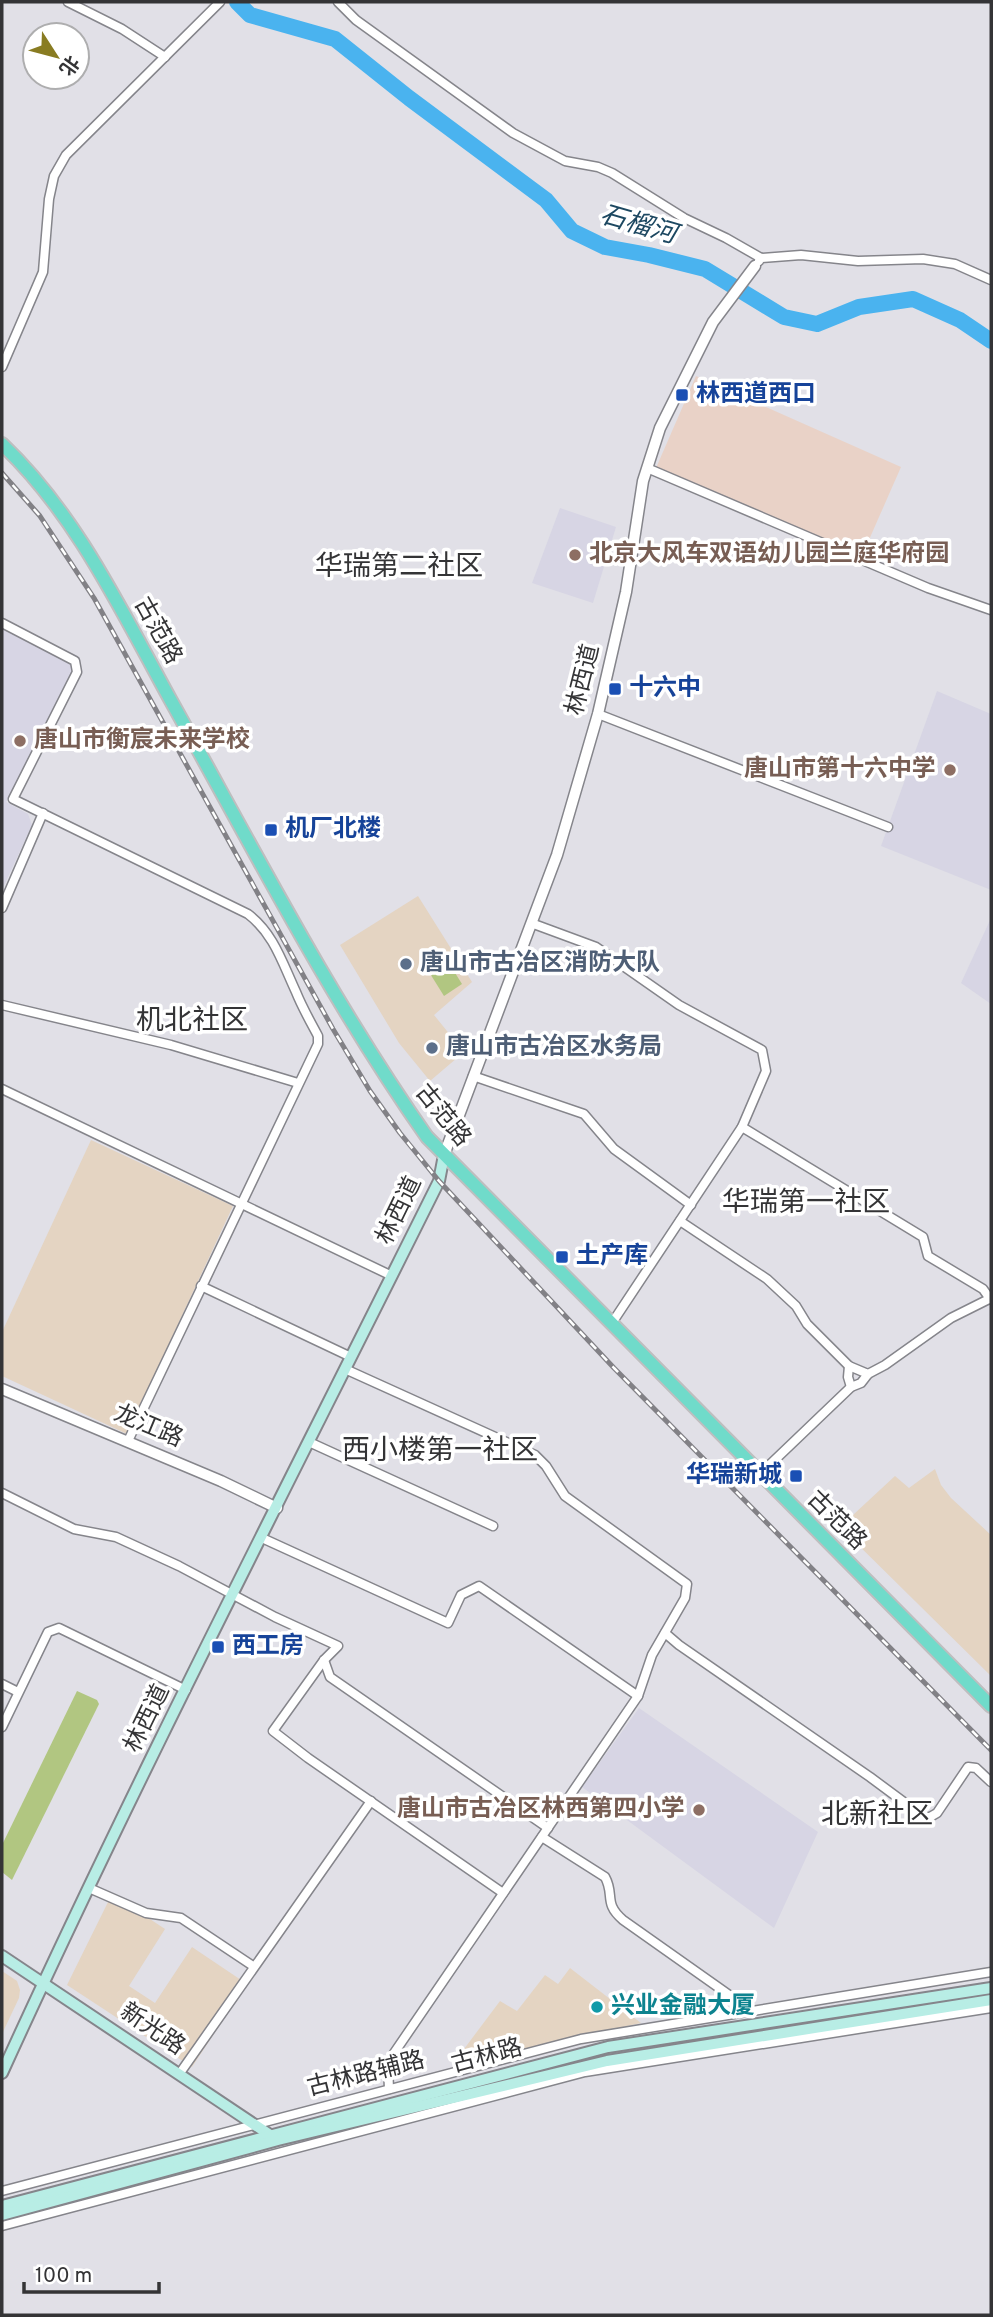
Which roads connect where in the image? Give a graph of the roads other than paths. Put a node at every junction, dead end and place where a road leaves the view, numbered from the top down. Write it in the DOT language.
graph roads {
  1 [pos="68,2"];
  2 [pos="220,2"];
  3 [pos="338,2"];
  4 [pos="165,57"];
  5 [pos="758,262"];
  6 [pos="991,280"];
  7 [pos="2,367"];
  8 [pos="2,444"];
  9 [pos="647,468"];
  10 [pos="991,610"];
  11 [pos="2,623"];
  12 [pos="598,714"];
  13 [pos="43,813"];
  14 [pos="888,827"];
  15 [pos="2,908"];
  16 [pos="531,923"];
  17 [pos="2,1005"];
  18 [pos="473,1076"];
  19 [pos="298,1083"];
  20 [pos="2,1089"];
  21 [pos="742,1127"];
  22 [pos="444,1154"];
  23 [pos="241,1204"];
  24 [pos="691,1205"];
  25 [pos="680,1221"];
  26 [pos="392,1276"];
  27 [pos="201,1286"];
  28 [pos="990,1298"];
  29 [pos="612,1324"];
  30 [pos="351,1357"];
  31 [pos="849,1366"];
  32 [pos="345,1369"];
  33 [pos="868,1374"];
  34 [pos="852,1387"];
  35 [pos="2,1389"];
  36 [pos="128,1441"];
  37 [pos="309,1442"];
  38 [pos="760,1474"];
  39 [pos="2,1493"];
  40 [pos="277,1508"];
  41 [pos="493,1526"];
  42 [pos="262,1538"];
  43 [pos="234,1594"];
  44 [pos="665,1633"];
  45 [pos="324,1660"];
  46 [pos="2,1684"];
  47 [pos="186,1690"];
  48 [pos="18,1692"];
  49 [pos="638,1696"];
  50 [pos="991,1706"];
  51 [pos="2,1727"];
  52 [pos="991,1782"];
  53 [pos="370,1801"];
  54 [pos="548,1828"];
  55 [pos="542,1837"];
  56 [pos="89,1888"];
  57 [pos="503,1893"];
  58 [pos="2,1956"];
  59 [pos="253,1966"];
  60 [pos="991,1972"];
  61 [pos="43,1982"];
  62 [pos="991,1988"];
  63 [pos="732,1997"];
  64 [pos="991,2000"];
  65 [pos="991,2008"];
  66 [pos="2,2073"];
  67 [pos="180,2073"];
  68 [pos="390,2089"];
  69 [pos="256,2123"];
  70 [pos="274,2137"];
  71 [pos="2,2191"];
  72 [pos="2,2206"];
  73 [pos="2,2215"];
  74 [pos="2,2226"];
  1 -- 4 [label="street"];
  2 -- 4 [label="street"];
  3 -- 5 [label="street"];
  4 -- 7 [label="street"];
  5 -- 6 [label="street"];
  5 -- 9 [label="street, 林西道"];
  8 -- 22 [label="main road, 古范路"];
  9 -- 10 [label="street"];
  9 -- 12 [label="street, 林西道"];
  11 -- 13 [label="street"];
  12 -- 14 [label="street"];
  12 -- 16 [label="street, 林西道"];
  13 -- 15 [label="street"];
  13 -- 19 [label="street"];
  16 -- 18 [label="street, 林西道"];
  16 -- 21 [label="street"];
  17 -- 19 [label="street"];
  18 -- 22 [label="street, 林西道"];
  18 -- 24 [label="street"];
  19 -- 23 [label="street"];
  20 -- 23 [label="street"];
  21 -- 24 [label="street"];
  21 -- 28 [label="street"];
  22 -- 26 [label="main road, 林西道"];
  22 -- 29 [label="main road, 古范路"];
  23 -- 26 [label="street"];
  23 -- 27 [label="street"];
  24 -- 25 [label="street"];
  25 -- 29 [label="street"];
  25 -- 31 [label="street"];
  26 -- 30 [label="main road, 林西道"];
  27 -- 30 [label="street"];
  27 -- 36 [label="street"];
  28 -- 33 [label="street"];
  29 -- 38 [label="main road, 古范路"];
  30 -- 32 [label="main road, 林西道"];
  31 -- 33 [label="street"];
  31 -- 34 [label="street"];
  32 -- 37 [label="main road, 林西道"];
  32 -- 44 [label="street"];
  33 -- 34 [label="street"];
  34 -- 38 [label="street"];
  35 -- 36 [label="street, 龙江路"];
  36 -- 40 [label="street, 龙江路"];
  37 -- 40 [label="main road, 林西道"];
  37 -- 41 [label="street"];
  38 -- 50 [label="main road, 古范路"];
  39 -- 43 [label="street"];
  40 -- 42 [label="main road, 林西道"];
  42 -- 43 [label="main road, 林西道"];
  42 -- 49 [label="street"];
  43 -- 45 [label="street"];
  43 -- 47 [label="main road, 林西道"];
  44 -- 49 [label="street"];
  44 -- 52 [label="street"];
  45 -- 53 [label="street"];
  45 -- 54 [label="street"];
  46 -- 48 [label="street"];
  47 -- 48 [label="street"];
  47 -- 56 [label="main road, 林西道"];
  48 -- 51 [label="street"];
  49 -- 54 [label="street"];
  53 -- 57 [label="street"];
  53 -- 59 [label="street"];
  54 -- 55 [label="street"];
  55 -- 57 [label="street"];
  55 -- 63 [label="street"];
  56 -- 59 [label="street"];
  56 -- 61 [label="main road, 林西道"];
  57 -- 68 [label="street"];
  58 -- 61 [label="main road, 新光路"];
  59 -- 67 [label="street"];
  60 -- 68 [label="street, 古林路辅路"];
  61 -- 66 [label="main road, 林西道"];
  61 -- 67 [label="main road, 新光路"];
  62 -- 70 [label="main road, 古林路"];
  64 -- 70 [label="main road, 古林路"];
  65 -- 74 [label="street"];
  67 -- 69 [label="main road, 新光路"];
  68 -- 69 [label="street, 古林路辅路"];
  69 -- 70 [label="main road, 新光路"];
  69 -- 71 [label="street, 古林路辅路"];
  70 -- 72 [label="main road, 古林路"];
  70 -- 73 [label="main road, 古林路"];
}
